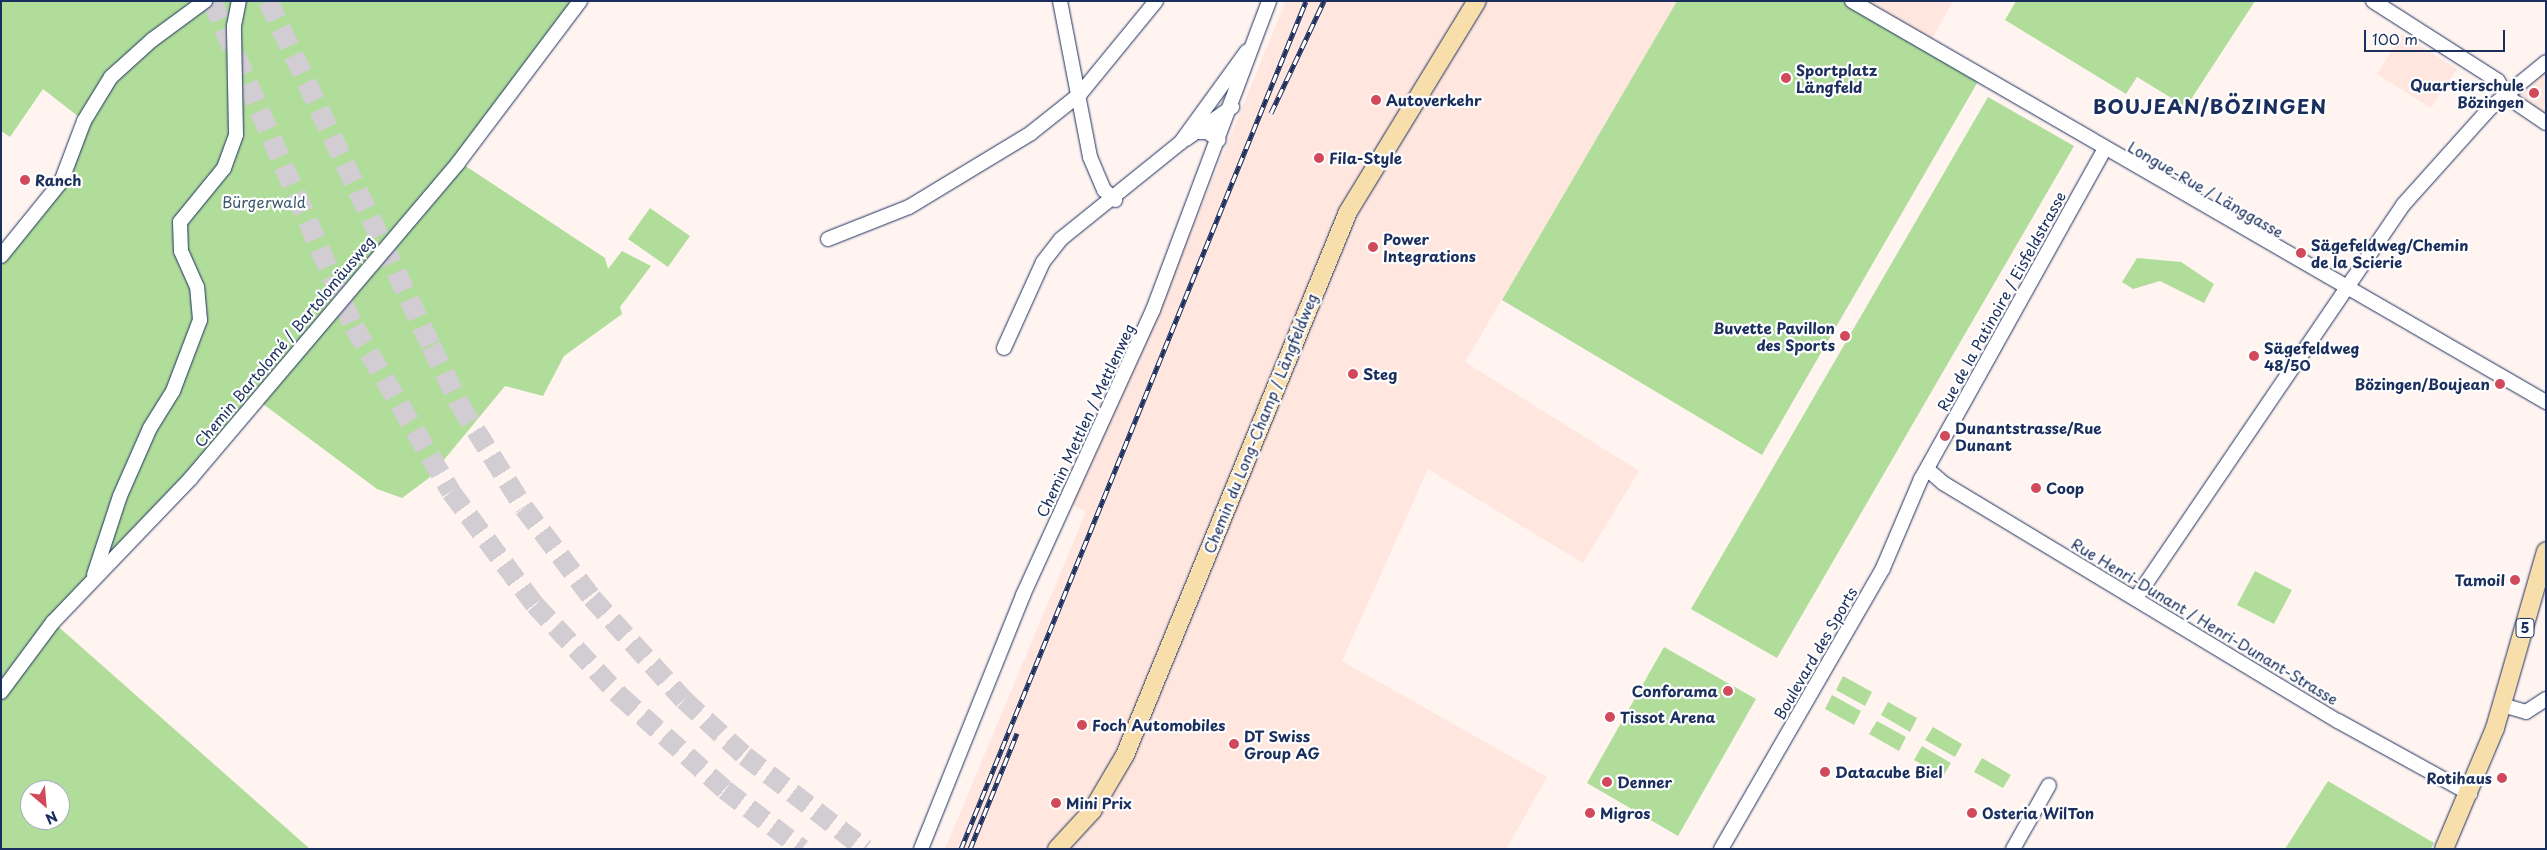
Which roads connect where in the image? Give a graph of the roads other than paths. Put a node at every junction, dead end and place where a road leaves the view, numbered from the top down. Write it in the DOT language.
graph roads {
  1 [pos="205,1"];
  2 [pos="239,1"];
  3 [pos="580,1"];
  4 [pos="1060,1"];
  5 [pos="1156,1"];
  6 [pos="1268,1"];
  7 [pos="1476,1"];
  8 [pos="1852,1"];
  9 [pos="2373,1"];
  10 [pos="1257,35"];
  11 [pos="2546,62"];
  12 [pos="1080,94"];
  13 [pos="2506,96"];
  14 [pos="1232,107"];
  15 [pos="2546,123"];
  16 [pos="1196,132"];
  17 [pos="1220,140"];
  18 [pos="1181,142"];
  19 [pos="2104,150"];
  20 [pos="1115,200"];
  21 [pos="828,239"];
  22 [pos="1,256"];
  23 [pos="2347,288"];
  24 [pos="1004,348"];
  25 [pos="2546,402"];
  26 [pos="1927,468"];
  27 [pos="2546,551"];
  28 [pos="93,578"];
  29 [pos="2136,598"];
  30 [pos="1,692"];
  31 [pos="2546,699"];
  32 [pos="2502,705"];
  33 [pos="2049,785"];
  34 [pos="2470,794"];
  35 [pos="921,849"];
  36 [pos="1056,849"];
  37 [pos="1722,849"];
  38 [pos="2013,849"];
  39 [pos="2444,849"];
  1 -- 22 [label="street"];
  2 -- 28 [label="street"];
  3 -- 28 [label="street, Chemin Bartolomé / Bartolomäusweg"];
  4 -- 12 [label="street"];
  5 -- 12 [label="street"];
  6 -- 10 [label="street, Chemin Mettlen / Mettlenweg"];
  7 -- 36 [label="main road, Chemin du Long-Champ / Längfeldweg"];
  8 -- 19 [label="street, Longue-Rue / Länggasse"];
  9 -- 13 [label="street"];
  10 -- 14 [label="street, Chemin Mettlen / Mettlenweg"];
  10 -- 18 [label="street"];
  11 -- 13 [label="street"];
  12 -- 20 [label="street"];
  12 -- 21 [label="street"];
  13 -- 15 [label="street"];
  13 -- 23 [label="street"];
  14 -- 16 [label="street"];
  14 -- 17 [label="street, Chemin Mettlen / Mettlenweg"];
  16 -- 17 [label="street"];
  16 -- 18 [label="street"];
  17 -- 35 [label="street, Chemin Mettlen / Mettlenweg"];
  18 -- 20 [label="street"];
  19 -- 23 [label="street, Longue-Rue / Länggasse"];
  19 -- 26 [label="street, Rue de la Patinoire / Eisfeldstrasse"];
  20 -- 24 [label="street"];
  23 -- 25 [label="street, Longue-Rue / Länggasse"];
  23 -- 29 [label="street"];
  26 -- 29 [label="street, Rue Henri-Dunant / Henri-Dunant-Strasse"];
  26 -- 37 [label="street, Boulevard des Sports"];
  27 -- 32 [label="main road, 5"];
  28 -- 30 [label="street, Chemin Bartolomé / Bartolomäusweg"];
  29 -- 34 [label="street, Rue Henri-Dunant / Henri-Dunant-Strasse"];
  31 -- 32 [label="street"];
  32 -- 34 [label="main road, 5"];
  33 -- 38 [label="street"];
  34 -- 39 [label="main road, 5"];
}
